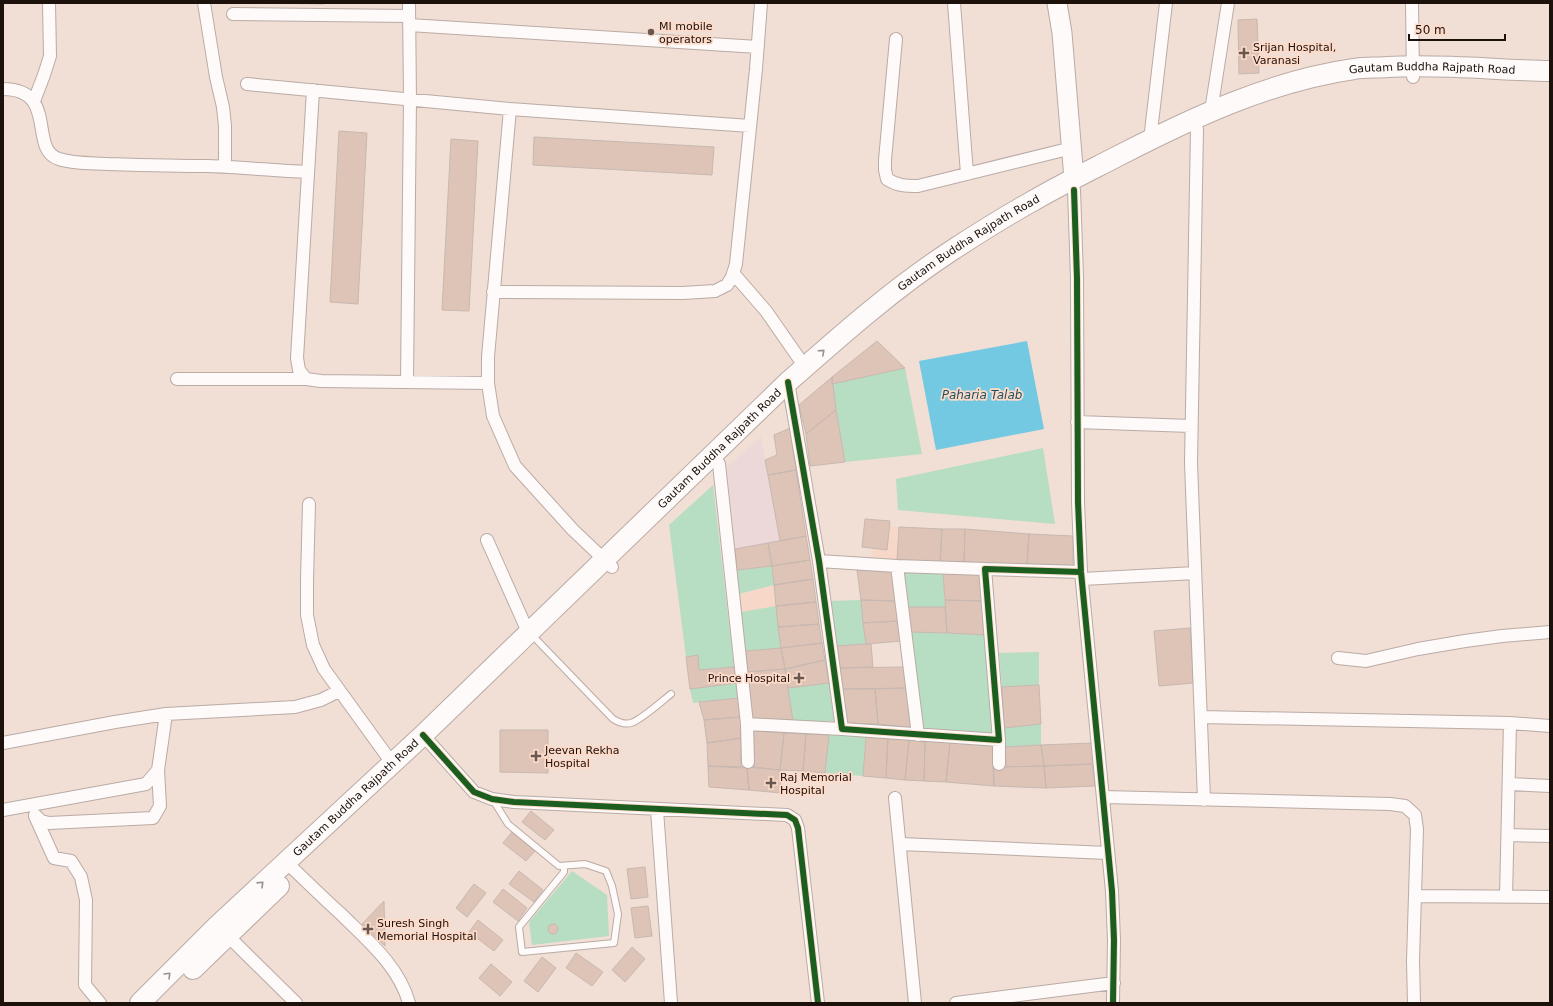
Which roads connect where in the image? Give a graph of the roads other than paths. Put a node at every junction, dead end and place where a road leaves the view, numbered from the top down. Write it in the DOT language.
graph roads {
  1 [pos="49,3"];
  2 [pos="204,3"];
  3 [pos="409,3"];
  4 [pos="761,3"];
  5 [pos="954,3"];
  6 [pos="1057,3"];
  7 [pos="1166,3"];
  8 [pos="1228,3"];
  9 [pos="1412,3"];
  10 [pos="233,14"];
  11 [pos="409,20"];
  12 [pos="896,39"];
  13 [pos="758,47"];
  14 [pos="1413,71"];
  15 [pos="1550,71"];
  16 [pos="1550,82"];
  17 [pos="247,84"];
  18 [pos="3,89"];
  19 [pos="313,90"];
  20 [pos="410,100"];
  21 [pos="34,101"];
  22 [pos="510,109"];
  23 [pos="1211,111"];
  24 [pos="750,126"];
  25 [pos="1197,129"];
  26 [pos="1150,140"];
  27 [pos="1072,148"];
  28 [pos="225,167"];
  29 [pos="308,172"];
  30 [pos="967,174"];
  31 [pos="1074,185"];
  32 [pos="733,273"];
  33 [pos="494,292"];
  34 [pos="805,367"];
  35 [pos="177,379"];
  36 [pos="306,379"];
  37 [pos="407,382"];
  38 [pos="488,383"];
  39 [pos="789,390"];
  40 [pos="1077,422"];
  41 [pos="1191,426"];
  42 [pos="719,464"];
  43 [pos="309,504"];
  44 [pos="487,540"];
  45 [pos="819,562"];
  46 [pos="608,563"];
  47 [pos="897,566"];
  48 [pos="986,568"];
  49 [pos="1195,573"];
  50 [pos="1082,575"];
  51 [pos="1550,632"];
  52 [pos="532,636"];
  53 [pos="1338,658"];
  54 [pos="339,690"];
  55 [pos="671,694"];
  56 [pos="166,714"];
  57 [pos="1201,717"];
  58 [pos="1510,723"];
  59 [pos="747,724"];
  60 [pos="1550,726"];
  61 [pos="842,729"];
  62 [pos="918,734"];
  63 [pos="426,739"];
  64 [pos="999,740"];
  65 [pos="3,743"];
  66 [pos="748,762"];
  67 [pos="392,763"];
  68 [pos="999,764"];
  69 [pos="158,770"];
  70 [pos="1509,784"];
  71 [pos="1550,786"];
  72 [pos="1102,797"];
  73 [pos="895,798"];
  74 [pos="492,799"];
  75 [pos="1204,800"];
  76 [pos="3,810"];
  77 [pos="657,810"];
  78 [pos="33,811"];
  79 [pos="1508,835"];
  80 [pos="1550,836"];
  81 [pos="900,844"];
  82 [pos="1108,853"];
  83 [pos="290,866"];
  84 [pos="564,866"];
  85 [pos="1415,896"];
  86 [pos="1506,897"];
  87 [pos="1550,897"];
  88 [pos="223,931"];
  89 [pos="1114,983"];
  90 [pos="990,1001"];
  91 [pos="100,1003"];
  92 [pos="140,1003"];
  93 [pos="159,1003"];
  94 [pos="296,1003"];
  95 [pos="409,1003"];
  96 [pos="671,1003"];
  97 [pos="818,1003"];
  98 [pos="915,1003"];
  99 [pos="956,1003"];
  100 [pos="1113,1003"];
  101 [pos="1414,1003"];
  1 -- 21 [label="street"];
  2 -- 28 [label="street"];
  3 -- 11 [label="street"];
  4 -- 13 [label="street"];
  5 -- 30 [label="street"];
  6 -- 27 [label="main road"];
  7 -- 26 [label="street"];
  8 -- 23 [label="street"];
  9 -- 14 [label="street"];
  10 -- 11 [label="street"];
  11 -- 13 [label="street"];
  11 -- 20 [label="street"];
  12 -- 30 [label="street"];
  13 -- 24 [label="street"];
  14 -- 15 [label="highway, Gautam Buddha Rajpath Road"];
  14 -- 16 [label="highway"];
  14 -- 23 [label="highway, Gautam Buddha Rajpath Road"];
  14 -- 25 [label="highway"];
  17 -- 19 [label="street"];
  18 -- 21 [label="street"];
  19 -- 20 [label="street"];
  19 -- 29 [label="street"];
  20 -- 22 [label="street"];
  20 -- 37 [label="street"];
  21 -- 28 [label="street"];
  22 -- 24 [label="street"];
  22 -- 33 [label="street"];
  23 -- 26 [label="highway, Gautam Buddha Rajpath Road"];
  24 -- 32 [label="street"];
  25 -- 31 [label="highway"];
  25 -- 41 [label="street"];
  26 -- 31 [label="highway, Gautam Buddha Rajpath Road"];
  27 -- 30 [label="street"];
  27 -- 31 [label="main road"];
  28 -- 29 [label="street"];
  29 -- 36 [label="street"];
  34 -- 31 [label="highway, Gautam Buddha Rajpath Road, one-way"];
  31 -- 39 [label="highway"];
  31 -- 40 [label="street"];
  32 -- 33 [label="street"];
  32 -- 34 [label="street"];
  33 -- 38 [label="street"];
  34 -- 39 [label="highway, Gautam Buddha Rajpath Road"];
  35 -- 36 [label="street"];
  36 -- 37 [label="street"];
  37 -- 38 [label="street"];
  38 -- 46 [label="street"];
  39 -- 42 [label="highway"];
  39 -- 45 [label="street"];
  39 -- 46 [label="highway, Gautam Buddha Rajpath Road"];
  40 -- 41 [label="street"];
  40 -- 50 [label="street"];
  41 -- 49 [label="street"];
  42 -- 46 [label="highway"];
  42 -- 59 [label="street"];
  43 -- 54 [label="street"];
  44 -- 52 [label="street"];
  45 -- 47 [label="street"];
  45 -- 61 [label="street"];
  46 -- 52 [label="highway, Gautam Buddha Rajpath Road"];
  47 -- 48 [label="street"];
  47 -- 62 [label="street"];
  48 -- 50 [label="street"];
  48 -- 64 [label="street"];
  49 -- 50 [label="street"];
  49 -- 57 [label="street"];
  50 -- 72 [label="street"];
  51 -- 53 [label="street"];
  52 -- 55 [label="lane"];
  52 -- 63 [label="highway, Gautam Buddha Rajpath Road"];
  54 -- 56 [label="street"];
  54 -- 67 [label="street"];
  56 -- 65 [label="street"];
  56 -- 69 [label="street"];
  57 -- 58 [label="street"];
  57 -- 75 [label="street"];
  58 -- 60 [label="street"];
  58 -- 70 [label="street"];
  59 -- 61 [label="street"];
  59 -- 66 [label="street"];
  61 -- 62 [label="street"];
  62 -- 64 [label="street"];
  63 -- 67 [label="highway, Gautam Buddha Rajpath Road"];
  63 -- 74 [label="street"];
  63 -- 83 [label="highway"];
  64 -- 68 [label="street"];
  67 -- 83 [label="highway, Gautam Buddha Rajpath Road"];
  69 -- 78 [label="street"];
  69 -- 78 [label="street"];
  70 -- 71 [label="street"];
  70 -- 79 [label="street"];
  72 -- 75 [label="street"];
  72 -- 82 [label="street"];
  73 -- 81 [label="street"];
  74 -- 77 [label="street"];
  74 -- 84 [label="lane"];
  75 -- 85 [label="street"];
  76 -- 78 [label="street"];
  77 -- 96 [label="street"];
  77 -- 97 [label="street"];
  78 -- 91 [label="street"];
  79 -- 80 [label="street"];
  79 -- 86 [label="street"];
  81 -- 82 [label="street"];
  81 -- 98 [label="street"];
  82 -- 89 [label="street"];
  83 -- 88 [label="highway, Gautam Buddha Rajpath Road"];
  83 -- 95 [label="street"];
  84 -- 84 [label="lane"];
  85 -- 86 [label="street"];
  85 -- 101 [label="street"];
  86 -- 87 [label="street"];
  92 -- 88 [label="highway, Gautam Buddha Rajpath Road, one-way"];
  88 -- 93 [label="highway"];
  88 -- 94 [label="street"];
  89 -- 90 [label="street"];
  89 -- 100 [label="street"];
  90 -- 99 [label="street"];
}
